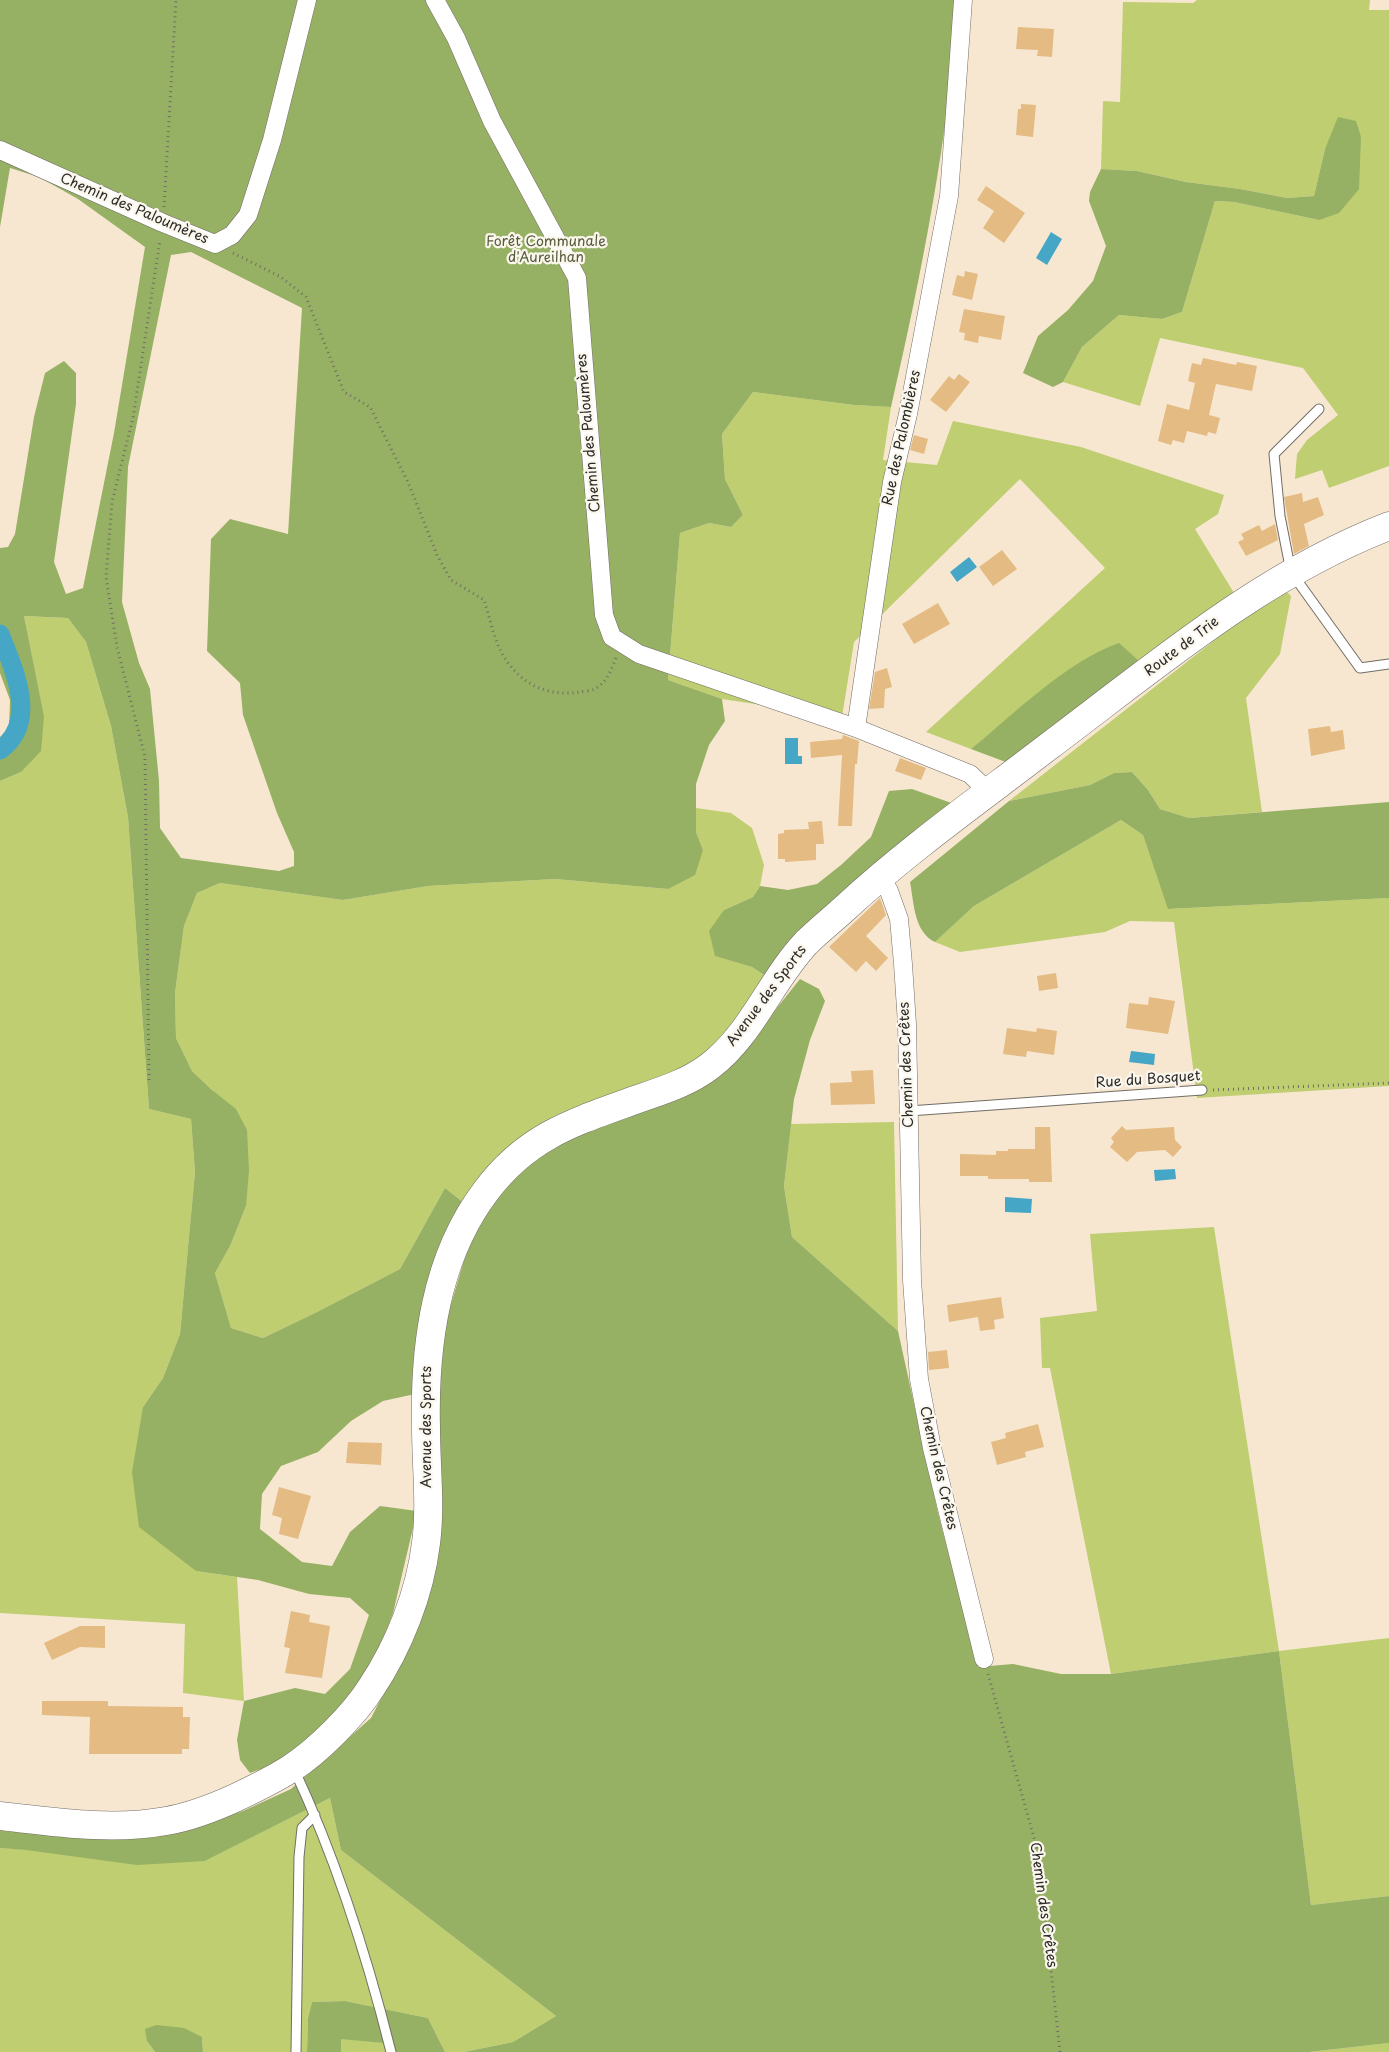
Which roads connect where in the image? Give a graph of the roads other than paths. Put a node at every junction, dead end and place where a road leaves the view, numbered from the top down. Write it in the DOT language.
graph roads {
  1 [pos="307,0"];
  2 [pos="435,0"];
  3 [pos="963,0"];
  4 [pos="0,150"];
  5 [pos="1319,408"];
  6 [pos="1389,526"];
  7 [pos="1291,572"];
  8 [pos="1389,664"];
  9 [pos="856,728"];
  10 [pos="989,792"];
  11 [pos="880,876"];
  12 [pos="1202,1090"];
  13 [pos="909,1111"];
  14 [pos="984,1659"];
  15 [pos="294,1767"];
  16 [pos="315,1815"];
  17 [pos="0,1816"];
  18 [pos="296,2052"];
  19 [pos="392,2052"];
  1 -- 4 [label="street, Chemin des Paloumères"];
  2 -- 9 [label="street, Chemin des Paloumères"];
  3 -- 9 [label="street, Rue des Palombières"];
  5 -- 7 [label="lane"];
  6 -- 7 [label="main road, Route de Trie"];
  7 -- 8 [label="lane"];
  7 -- 10 [label="main road, Route de Trie"];
  9 -- 10 [label="street"];
  10 -- 11 [label="main road, Route de Trie"];
  11 -- 13 [label="street, Chemin des Crêtes"];
  11 -- 15 [label="main road, Avenue des Sports"];
  12 -- 13 [label="lane, Rue du Bosquet"];
  13 -- 14 [label="street, Chemin des Crêtes"];
  15 -- 16 [label="lane"];
  15 -- 17 [label="main road, Avenue des Sports"];
  16 -- 18 [label="lane"];
  16 -- 19 [label="lane"];
}
